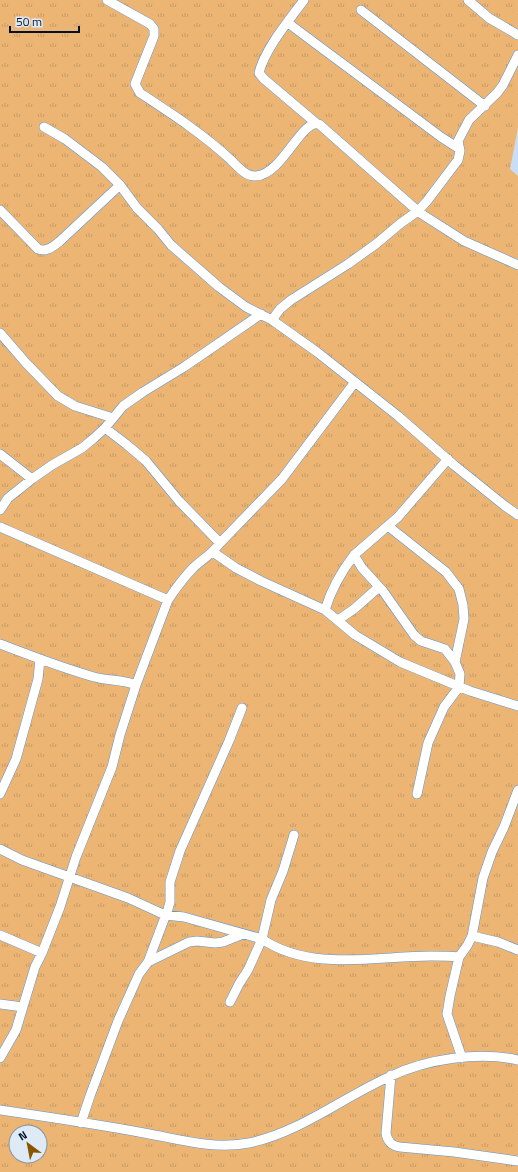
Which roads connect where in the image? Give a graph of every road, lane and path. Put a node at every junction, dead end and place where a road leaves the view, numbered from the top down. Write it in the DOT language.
graph roads {
  1 [pos="107,0"];
  2 [pos="304,0"];
  3 [pos="468,0"];
  4 [pos="361,10"];
  5 [pos="288,23"];
  6 [pos="518,35"];
  7 [pos="518,55"];
  8 [pos="484,106"];
  9 [pos="316,123"];
  10 [pos="44,127"];
  11 [pos="458,148"];
  12 [pos="120,185"];
  13 [pos="0,210"];
  14 [pos="418,211"];
  15 [pos="518,265"];
  16 [pos="261,314"];
  17 [pos="272,320"];
  18 [pos="0,333"];
  19 [pos="355,382"];
  20 [pos="113,418"];
  21 [pos="105,428"];
  22 [pos="0,454"];
  23 [pos="448,459"];
  24 [pos="32,479"];
  25 [pos="0,510"];
  26 [pos="518,515"];
  27 [pos="388,526"];
  28 [pos="1,531"];
  29 [pos="220,543"];
  30 [pos="213,552"];
  31 [pos="354,555"];
  32 [pos="379,587"];
  33 [pos="168,600"];
  34 [pos="325,610"];
  35 [pos="338,620"];
  36 [pos="0,644"];
  37 [pos="40,659"];
  38 [pos="455,662"];
  39 [pos="136,684"];
  40 [pos="459,687"];
  41 [pos="518,706"];
  42 [pos="242,708"];
  43 [pos="518,790"];
  44 [pos="0,794"];
  45 [pos="417,794"];
  46 [pos="294,835"];
  47 [pos="0,849"];
  48 [pos="70,877"];
  49 [pos="165,915"];
  50 [pos="243,934"];
  51 [pos="0,936"];
  52 [pos="472,936"];
  53 [pos="262,939"];
  54 [pos="518,950"];
  55 [pos="42,953"];
  56 [pos="459,957"];
  57 [pos="148,962"];
  58 [pos="230,1002"];
  59 [pos="0,1004"];
  60 [pos="23,1007"];
  61 [pos="0,1058"];
  62 [pos="462,1058"];
  63 [pos="518,1060"];
  64 [pos="391,1075"];
  65 [pos="0,1110"];
  66 [pos="81,1123"];
  67 [pos="518,1161"];
  1 -- 9 [label="street"];
  2 -- 5 [label="street"];
  3 -- 6 [label="street"];
  4 -- 8 [label="street"];
  5 -- 9 [label="street"];
  5 -- 11 [label="street"];
  7 -- 8 [label="street"];
  8 -- 11 [label="street"];
  9 -- 14 [label="street"];
  10 -- 12 [label="street"];
  11 -- 14 [label="street"];
  12 -- 13 [label="street"];
  12 -- 16 [label="street"];
  14 -- 15 [label="street"];
  14 -- 17 [label="street"];
  16 -- 17 [label="street"];
  16 -- 20 [label="street"];
  17 -- 19 [label="street"];
  18 -- 20 [label="street"];
  19 -- 23 [label="street"];
  19 -- 29 [label="street"];
  20 -- 21 [label="street"];
  21 -- 24 [label="street"];
  21 -- 29 [label="street"];
  22 -- 24 [label="street"];
  23 -- 26 [label="street"];
  23 -- 27 [label="street"];
  24 -- 25 [label="street"];
  27 -- 31 [label="street"];
  27 -- 38 [label="street"];
  28 -- 33 [label="street"];
  29 -- 30 [label="street"];
  30 -- 33 [label="street"];
  30 -- 34 [label="street"];
  31 -- 32 [label="street"];
  31 -- 34 [label="street"];
  32 -- 35 [label="street"];
  32 -- 38 [label="street"];
  33 -- 39 [label="street"];
  34 -- 35 [label="street"];
  35 -- 40 [label="street"];
  36 -- 37 [label="street"];
  37 -- 39 [label="street"];
  37 -- 44 [label="street"];
  38 -- 40 [label="street"];
  39 -- 48 [label="street"];
  40 -- 41 [label="street"];
  40 -- 45 [label="street"];
  42 -- 49 [label="street"];
  43 -- 52 [label="street"];
  46 -- 53 [label="street"];
  47 -- 48 [label="street"];
  48 -- 49 [label="street"];
  48 -- 55 [label="street"];
  49 -- 50 [label="street"];
  49 -- 57 [label="street"];
  50 -- 53 [label="street"];
  50 -- 57 [label="street"];
  51 -- 55 [label="street"];
  52 -- 54 [label="street"];
  52 -- 56 [label="street"];
  53 -- 56 [label="street"];
  53 -- 58 [label="street"];
  55 -- 60 [label="street"];
  56 -- 62 [label="street"];
  57 -- 66 [label="street"];
  59 -- 60 [label="street"];
  60 -- 61 [label="street"];
  62 -- 63 [label="street"];
  62 -- 64 [label="street"];
  64 -- 66 [label="street"];
  64 -- 67 [label="street"];
  65 -- 66 [label="street"];
}
